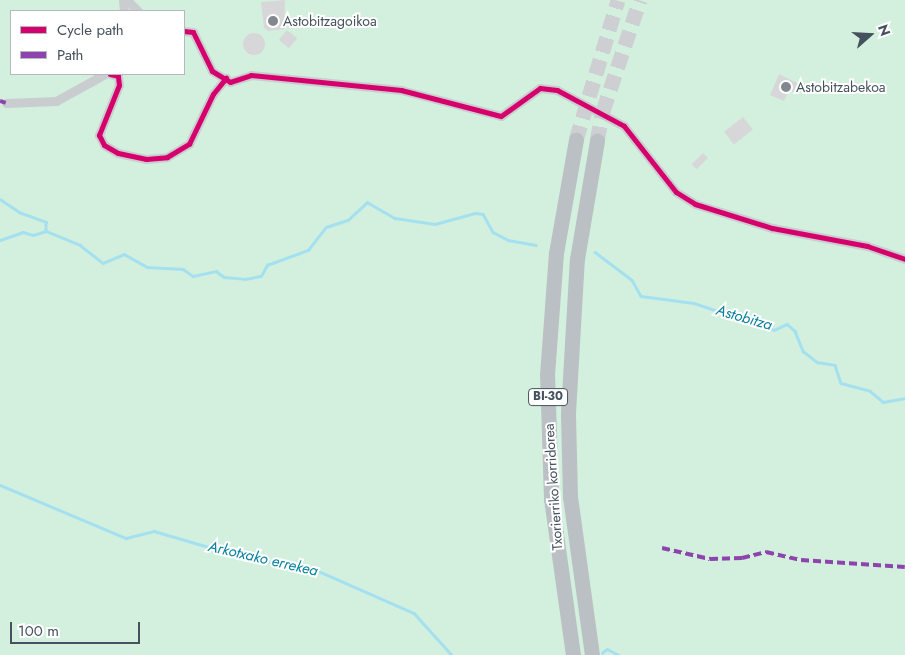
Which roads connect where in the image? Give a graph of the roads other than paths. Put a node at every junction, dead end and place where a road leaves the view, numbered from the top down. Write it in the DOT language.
graph roads {
  1 [pos="127,0"];
  2 [pos="137,10"];
  3 [pos="185,31"];
  4 [pos="103,75"];
  5 [pos="114,75"];
  6 [pos="226,78"];
  7 [pos="6,103"];
  8 [pos="576,140"];
  9 [pos="597,141"];
  10 [pos="905,258"];
  11 [pos="573,655"];
  12 [pos="592,655"];
  1 -- 2 [label="street"];
  3 -- 6 [label="street"];
  4 -- 7 [label="street"];
  5 -- 6 [label="street"];
  6 -- 10 [label="street"];
  8 -- 11 [label="highway, Txorierriko korridorea / BI-30"];
  9 -- 12 [label="highway, Txorierriko korridorea / BI-30"];
}
